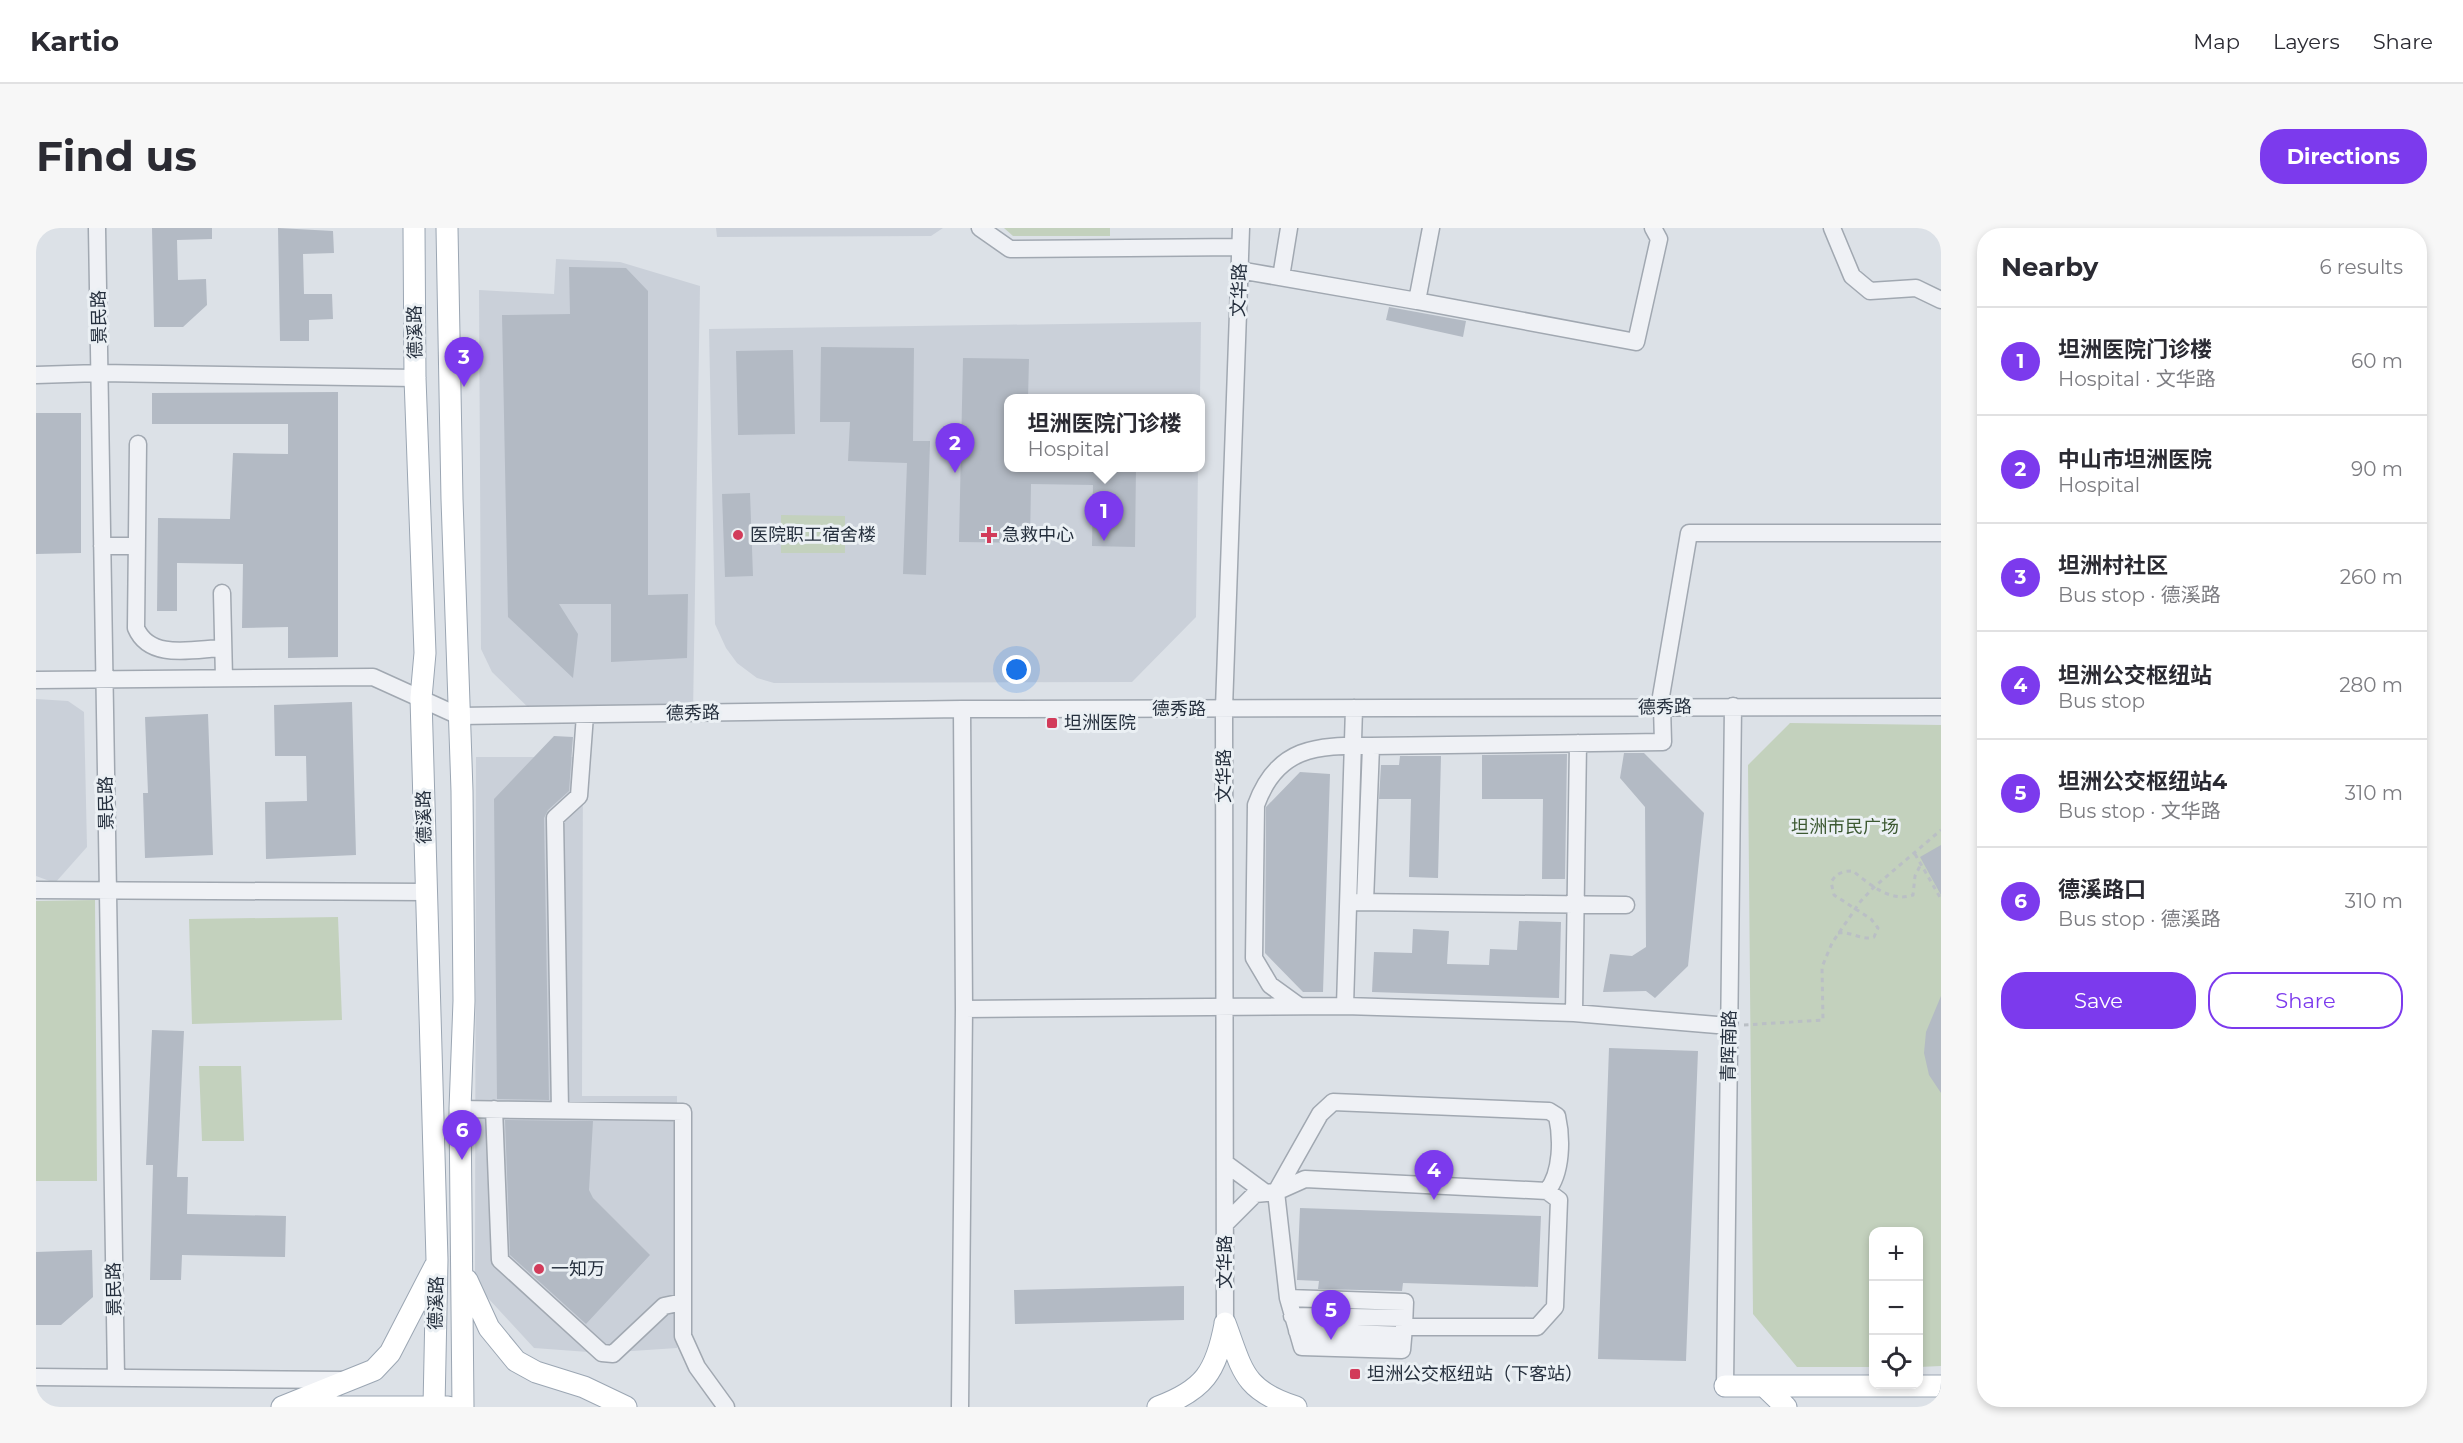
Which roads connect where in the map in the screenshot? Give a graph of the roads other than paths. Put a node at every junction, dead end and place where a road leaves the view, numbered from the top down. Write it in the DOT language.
graph roads {
  1 [pos="97,228"];
  2 [pos="414,228"];
  3 [pos="447,228"];
  4 [pos="980,228"];
  5 [pos="1241,228"];
  6 [pos="1289,228"];
  7 [pos="1431,228"];
  8 [pos="1653,228"];
  9 [pos="1832,228"];
  10 [pos="1240,247"];
  11 [pos="1239,270"];
  12 [pos="1281,277"];
  13 [pos="1941,300"];
  14 [pos="1417,301"];
  15 [pos="100,373"];
  16 [pos="36,375"];
  17 [pos="415,378"];
  18 [pos="138,444"];
  19 [pos="1941,533"];
  20 [pos="102,546"];
  21 [pos="137,546"];
  22 [pos="222,593"];
  23 [pos="223,648"];
  24 [pos="224,678"];
  25 [pos="103,679"];
  26 [pos="36,680"];
  27 [pos="421,698"];
  28 [pos="1733,706"];
  29 [pos="1941,706"];
  30 [pos="1224,708"];
  31 [pos="1354,708"];
  32 [pos="1661,708"];
  33 [pos="962,709"];
  34 [pos="585,715"];
  35 [pos="459,716"];
  36 [pos="1578,743"];
  37 [pos="1353,746"];
  38 [pos="1371,747"];
  39 [pos="107,888"];
  40 [pos="36,890"];
  41 [pos="425,892"];
  42 [pos="1357,902"];
  43 [pos="1575,904"];
  44 [pos="1626,905"];
  45 [pos="1225,1005"];
  46 [pos="1299,1006"];
  47 [pos="1345,1006"];
  48 [pos="964,1009"];
  49 [pos="1574,1013"];
  50 [pos="1729,1026"];
  51 [pos="494,1108"];
  52 [pos="460,1109"];
  53 [pos="560,1110"];
  54 [pos="1225,1163"];
  55 [pos="1547,1191"];
  56 [pos="1269,1192"];
  57 [pos="1225,1224"];
  58 [pos="462,1259"];
  59 [pos="437,1260"];
  60 [pos="1288,1298"];
  61 [pos="683,1302"];
  62 [pos="1225,1323"];
  63 [pos="1295,1324"];
  64 [pos="1403,1327"];
  65 [pos="36,1377"];
  66 [pos="116,1377"];
  67 [pos="353,1380"];
  68 [pos="1725,1386"];
  69 [pos="1764,1386"];
  70 [pos="1941,1386"];
  71 [pos="282,1407"];
  72 [pos="320,1407"];
  73 [pos="439,1407"];
  74 [pos="463,1407"];
  75 [pos="626,1407"];
  76 [pos="726,1407"];
  77 [pos="960,1407"];
  78 [pos="1158,1407"];
  79 [pos="1296,1407"];
  80 [pos="1786,1407"];
  1 -- 15 [label="street, 景民路"];
  2 -- 17 [label="main road, 德溪路"];
  3 -- 35 [label="main road, 德溪路"];
  4 -- 10 [label="street"];
  5 -- 10 [label="street, 文华路"];
  6 -- 12 [label="street"];
  7 -- 14 [label="street"];
  8 -- 14 [label="street"];
  9 -- 13 [label="street"];
  10 -- 11 [label="street, 文华路"];
  11 -- 12 [label="street"];
  11 -- 30 [label="street, 文华路"];
  12 -- 14 [label="street"];
  15 -- 16 [label="street"];
  15 -- 17 [label="street"];
  15 -- 20 [label="street, 景民路"];
  17 -- 27 [label="main road, 德溪路"];
  18 -- 21 [label="street"];
  19 -- 32 [label="street"];
  20 -- 21 [label="street"];
  20 -- 25 [label="street, 景民路"];
  21 -- 23 [label="street"];
  22 -- 23 [label="street"];
  23 -- 24 [label="street"];
  24 -- 25 [label="street, 德秀路"];
  24 -- 27 [label="street, 德秀路"];
  25 -- 26 [label="street, 德秀路"];
  25 -- 39 [label="street, 景民路"];
  27 -- 35 [label="street, 德秀路"];
  27 -- 41 [label="main road, 德溪路"];
  28 -- 29 [label="street, 德秀路"];
  28 -- 32 [label="street, 德秀路"];
  28 -- 50 [label="street, 青晖南路"];
  30 -- 31 [label="street, 德秀路"];
  30 -- 33 [label="street, 德秀路"];
  30 -- 45 [label="street, 文华路"];
  31 -- 32 [label="street, 德秀路"];
  31 -- 37 [label="street"];
  32 -- 36 [label="street"];
  33 -- 34 [label="street, 德秀路"];
  33 -- 48 [label="street"];
  34 -- 35 [label="street, 德秀路"];
  34 -- 53 [label="street"];
  35 -- 52 [label="main road, 德溪路"];
  36 -- 38 [label="street"];
  36 -- 43 [label="street"];
  37 -- 38 [label="street"];
  37 -- 42 [label="street"];
  37 -- 46 [label="street"];
  38 -- 42 [label="street"];
  39 -- 40 [label="street"];
  39 -- 41 [label="street"];
  39 -- 66 [label="street, 景民路"];
  41 -- 59 [label="main road, 德溪路"];
  42 -- 43 [label="street"];
  42 -- 47 [label="street"];
  43 -- 44 [label="street"];
  43 -- 49 [label="street"];
  45 -- 46 [label="street"];
  45 -- 48 [label="street"];
  45 -- 54 [label="street, 文华路"];
  46 -- 47 [label="street"];
  47 -- 49 [label="street"];
  48 -- 77 [label="street"];
  49 -- 50 [label="street"];
  50 -- 68 [label="street, 青晖南路"];
  51 -- 52 [label="street"];
  51 -- 53 [label="street"];
  51 -- 61 [label="street"];
  52 -- 58 [label="main road, 德溪路"];
  53 -- 61 [label="street"];
  54 -- 56 [label="street"];
  54 -- 57 [label="street, 文华路"];
  55 -- 56 [label="street"];
  55 -- 56 [label="street"];
  55 -- 64 [label="street"];
  56 -- 57 [label="street"];
  56 -- 60 [label="street"];
  57 -- 62 [label="street, 文华路"];
  58 -- 74 [label="main road, 德溪路"];
  58 -- 75 [label="main road"];
  59 -- 67 [label="main road"];
  59 -- 73 [label="main road, 德溪路"];
  60 -- 63 [label="street"];
  60 -- 64 [label="street"];
  61 -- 76 [label="street"];
  62 -- 78 [label="main road"];
  62 -- 79 [label="main road"];
  63 -- 64 [label="street"];
  63 -- 64 [label="street"];
  65 -- 66 [label="street"];
  66 -- 67 [label="street"];
  67 -- 71 [label="main road"];
  68 -- 69 [label="main road"];
  69 -- 70 [label="main road"];
  69 -- 80 [label="main road"];
  72 -- 73 [label="main road"];
}
